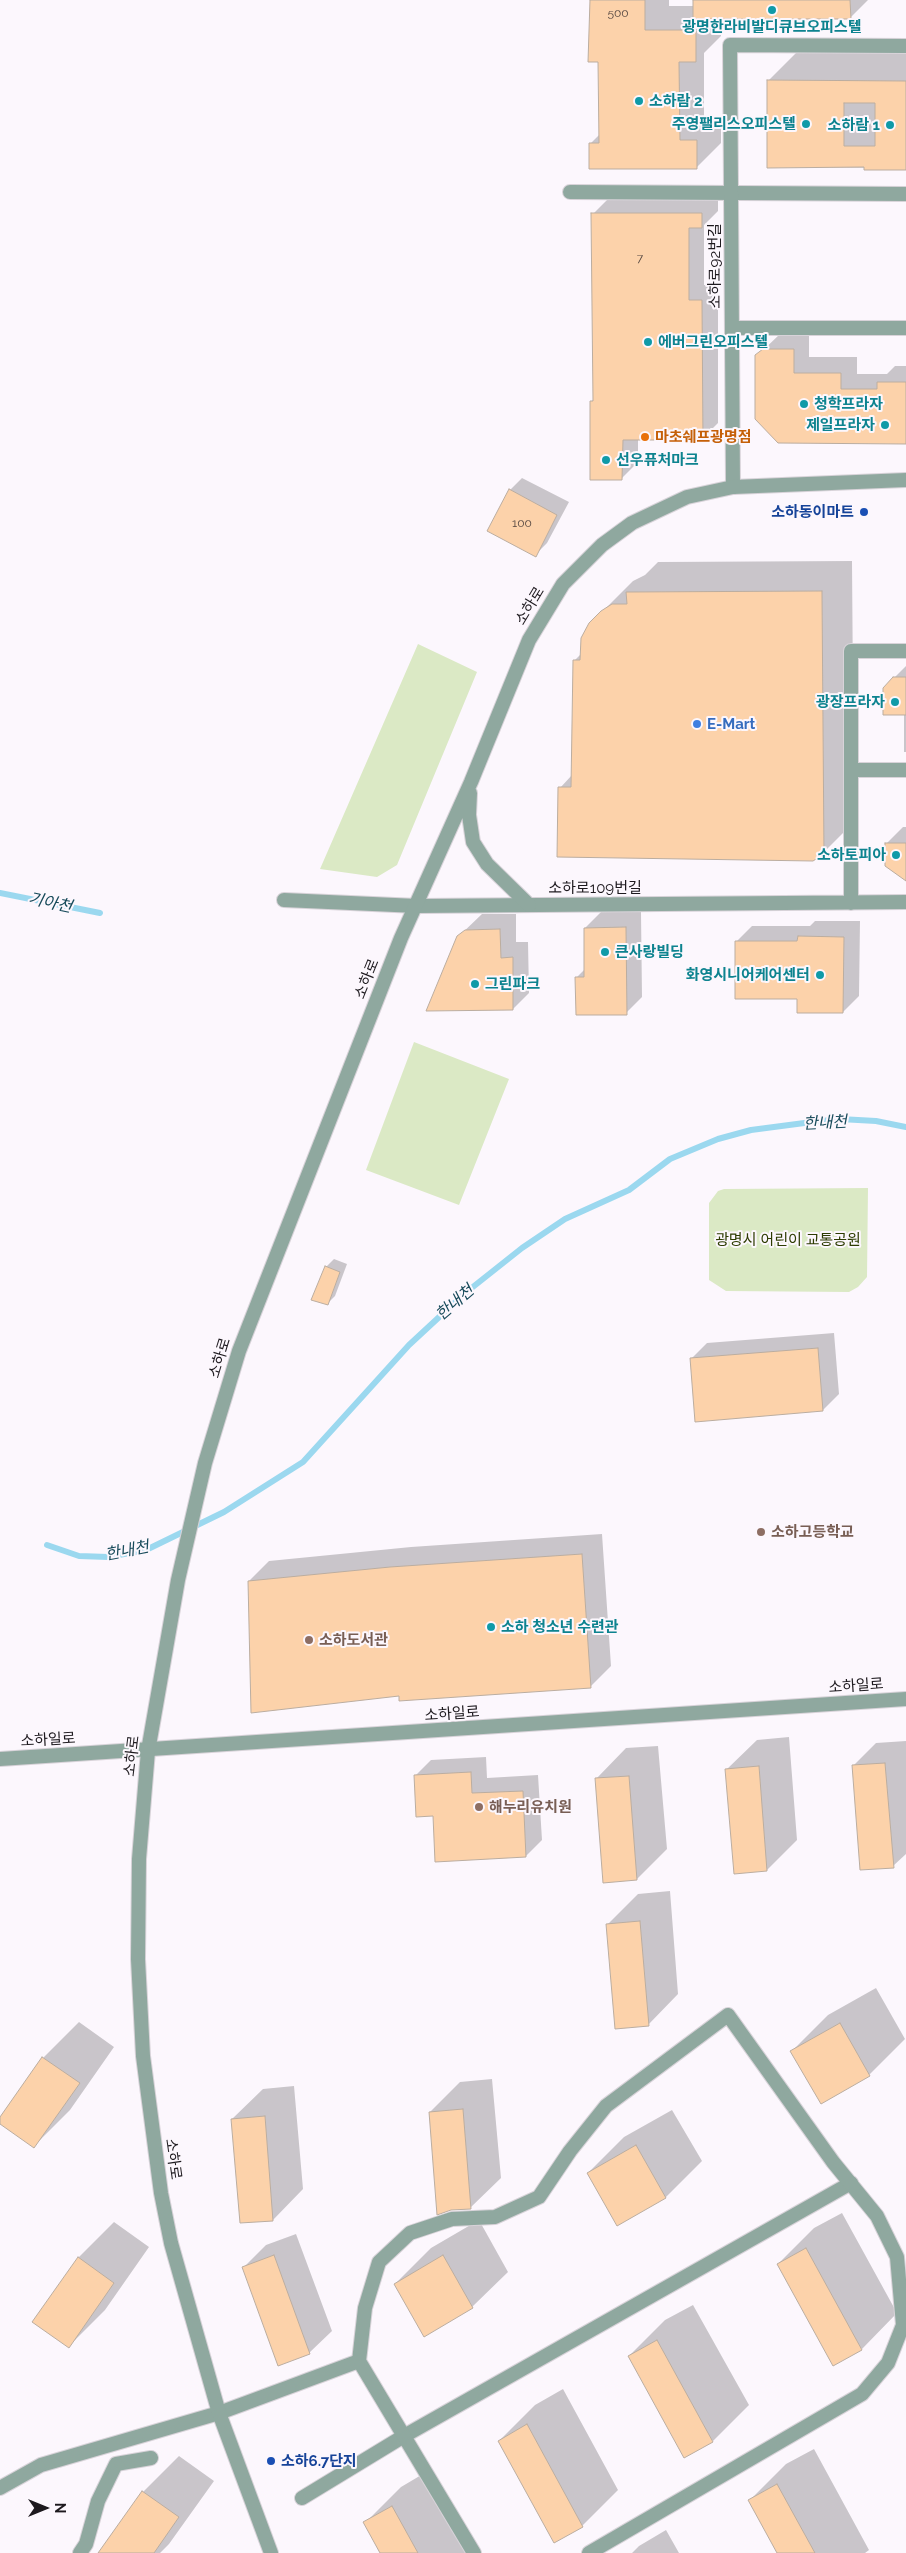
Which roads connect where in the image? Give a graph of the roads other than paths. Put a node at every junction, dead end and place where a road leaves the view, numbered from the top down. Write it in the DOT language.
graph roads {
  1 [pos="906,46"];
  2 [pos="570,192"];
  3 [pos="731,193"];
  4 [pos="906,194"];
  5 [pos="732,328"];
  6 [pos="906,328"];
  7 [pos="906,480"];
  8 [pos="733,487"];
  9 [pos="906,651"];
  10 [pos="850,770"];
  11 [pos="906,770"];
  12 [pos="471,782"];
  13 [pos="284,900"];
  14 [pos="850,902"];
  15 [pos="906,902"];
  16 [pos="529,905"];
  17 [pos="417,906"];
  18 [pos="906,1699"];
  19 [pos="148,1751"];
  20 [pos="0,1759"];
  21 [pos="850,2183"];
  22 [pos="359,2360"];
  23 [pos="219,2413"];
  24 [pos="404,2436"];
  25 [pos="151,2458"];
  26 [pos="0,2488"];
  27 [pos="302,2498"];
  28 [pos="80,2553"];
  29 [pos="272,2553"];
  30 [pos="474,2553"];
  31 [pos="589,2553"];
  1 -- 3 [label="street, 소하로92번길"];
  2 -- 3 [label="street"];
  3 -- 4 [label="street"];
  3 -- 5 [label="street, 소하로92번길"];
  5 -- 6 [label="street"];
  5 -- 8 [label="street, 소하로92번길"];
  7 -- 8 [label="street, 소하로"];
  8 -- 12 [label="street, 소하로"];
  9 -- 10 [label="street"];
  10 -- 11 [label="street"];
  10 -- 14 [label="street"];
  12 -- 16 [label="street"];
  12 -- 17 [label="street, 소하로"];
  13 -- 17 [label="street, 소하로109번길"];
  14 -- 15 [label="street, 소하로109번길"];
  14 -- 16 [label="street, 소하로109번길"];
  16 -- 17 [label="street, 소하로109번길"];
  17 -- 19 [label="street, 소하로"];
  18 -- 19 [label="street, 소하일로"];
  19 -- 20 [label="street, 소하일로"];
  19 -- 23 [label="street, 소하로"];
  21 -- 22 [label="street"];
  21 -- 24 [label="street"];
  21 -- 31 [label="street"];
  22 -- 23 [label="street"];
  22 -- 24 [label="street"];
  23 -- 26 [label="street"];
  23 -- 29 [label="street, 소하로"];
  24 -- 27 [label="street"];
  24 -- 30 [label="street"];
  25 -- 28 [label="street"];
}
